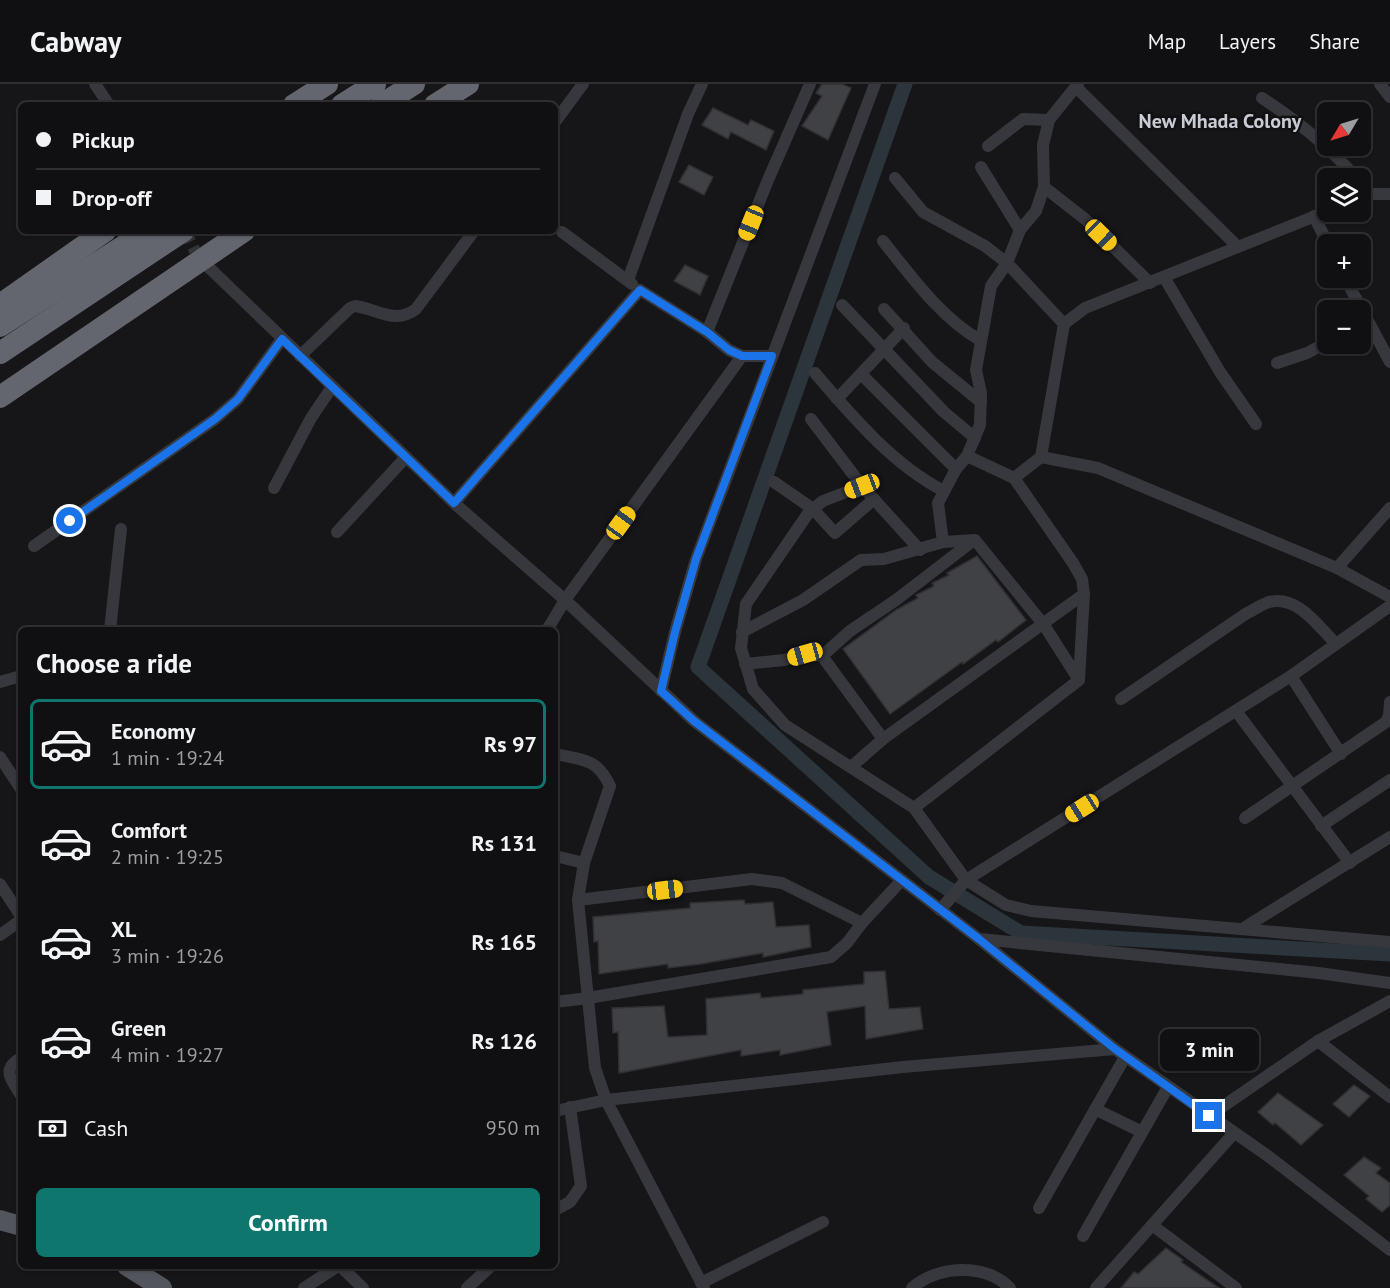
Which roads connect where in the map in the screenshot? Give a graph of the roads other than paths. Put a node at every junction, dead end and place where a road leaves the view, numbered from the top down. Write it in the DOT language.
graph roads {
  1 [pos="95,84"];
  2 [pos="327,84"];
  3 [pos="375,84"];
  4 [pos="414,84"];
  5 [pos="468,84"];
  6 [pos="584,84"];
  7 [pos="702,84"];
  8 [pos="810,84"];
  9 [pos="875,84"];
  10 [pos="1381,84"];
  11 [pos="1077,85"];
  12 [pos="1390,97"];
  13 [pos="1262,98"];
  14 [pos="107,102"];
  15 [pos="299,102"];
  16 [pos="347,102"];
  17 [pos="386,102"];
  18 [pos="440,102"];
  19 [pos="558,118"];
  20 [pos="1049,120"];
  21 [pos="988,146"];
  22 [pos="981,167"];
  23 [pos="1348,168"];
  24 [pos="895,178"];
  25 [pos="1044,187"];
  26 [pos="1390,194"];
  27 [pos="1371,196"];
  28 [pos="1317,215"];
  29 [pos="1314,216"];
  30 [pos="1020,230"];
  31 [pos="562,232"];
  32 [pos="101,234"];
  33 [pos="142,234"];
  34 [pos="178,234"];
  35 [pos="238,234"];
  36 [pos="472,234"];
  37 [pos="1323,234"];
  38 [pos="883,241"];
  39 [pos="1238,247"];
  40 [pos="198,256"];
  41 [pos="1007,263"];
  42 [pos="1164,277"];
  43 [pos="628,280"];
  44 [pos="1150,283"];
  45 [pos="640,290"];
  46 [pos="0,305"];
  47 [pos="842,305"];
  48 [pos="884,309"];
  49 [pos="1064,324"];
  50 [pos="0,326"];
  51 [pos="904,328"];
  52 [pos="707,332"];
  53 [pos="1371,333"];
  54 [pos="282,339"];
  55 [pos="980,340"];
  56 [pos="1317,348"];
  57 [pos="885,350"];
  58 [pos="0,353"];
  59 [pos="300,356"];
  60 [pos="742,356"];
  61 [pos="772,356"];
  62 [pos="1390,362"];
  63 [pos="1277,363"];
  64 [pos="815,373"];
  65 [pos="861,374"];
  66 [pos="332,387"];
  67 [pos="0,397"];
  68 [pos="837,399"];
  69 [pos="981,402"];
  70 [pos="811,418"];
  71 [pos="1256,424"];
  72 [pos="975,438"];
  73 [pos="968,456"];
  74 [pos="406,457"];
  75 [pos="1041,457"];
  76 [pos="956,469"];
  77 [pos="1014,478"];
  78 [pos="774,482"];
  79 [pos="862,486"];
  80 [pos="274,488"];
  81 [pos="944,491"];
  82 [pos="874,500"];
  83 [pos="454,503"];
  84 [pos="1390,507"];
  85 [pos="813,508"];
  86 [pos="121,529"];
  87 [pos="338,532"];
  88 [pos="975,540"];
  89 [pos="943,542"];
  90 [pos="34,546"];
  91 [pos="920,549"];
  92 [pos="1337,568"];
  93 [pos="1084,594"];
  94 [pos="1390,597"];
  95 [pos="565,600"];
  96 [pos="1390,606"];
  97 [pos="1044,625"];
  98 [pos="110,627"];
  99 [pos="549,627"];
  100 [pos="742,632"];
  101 [pos="1336,644"];
  102 [pos="822,656"];
  103 [pos="745,664"];
  104 [pos="1291,676"];
  105 [pos="18,677"];
  106 [pos="1079,680"];
  107 [pos="0,682"];
  108 [pos="661,691"];
  109 [pos="1121,699"];
  110 [pos="1390,702"];
  111 [pos="1236,711"];
  112 [pos="883,739"];
  113 [pos="1341,754"];
  114 [pos="558,755"];
  115 [pos="0,757"];
  116 [pos="851,766"];
  117 [pos="1390,780"];
  118 [pos="18,784"];
  119 [pos="1292,786"];
  120 [pos="914,808"];
  121 [pos="1245,818"];
  122 [pos="1322,826"];
  123 [pos="1390,837"];
  124 [pos="558,857"];
  125 [pos="584,863"];
  126 [pos="1350,863"];
  127 [pos="902,880"];
  128 [pos="963,882"];
  129 [pos="0,884"];
  130 [pos="578,900"];
  131 [pos="942,907"];
  132 [pos="18,913"];
  133 [pos="18,920"];
  134 [pos="862,923"];
  135 [pos="1242,929"];
  136 [pos="0,935"];
  137 [pos="979,939"];
  138 [pos="1390,942"];
  139 [pos="1390,983"];
  140 [pos="588,998"];
  141 [pos="1390,1001"];
  142 [pos="558,1002"];
  143 [pos="1318,1041"];
  144 [pos="1115,1049"];
  145 [pos="1125,1057"];
  146 [pos="18,1060"];
  147 [pos="1168,1087"];
  148 [pos="18,1091"];
  149 [pos="1390,1097"];
  150 [pos="606,1100"];
  151 [pos="570,1107"];
  152 [pos="1095,1109"];
  153 [pos="558,1110"];
  154 [pos="1209,1116"];
  155 [pos="1142,1132"];
  156 [pos="1234,1133"];
  157 [pos="1039,1208"];
  158 [pos="558,1209"];
  159 [pos="0,1220"];
  160 [pos="823,1222"];
  161 [pos="18,1225"];
  162 [pos="1152,1225"];
  163 [pos="1083,1236"];
  164 [pos="1390,1250"];
  165 [pos="133,1269"];
  166 [pos="334,1269"];
  167 [pos="342,1269"];
  168 [pos="488,1269"];
  169 [pos="702,1286"];
  170 [pos="162,1288"];
  171 [pos="304,1288"];
  172 [pos="363,1288"];
  173 [pos="467,1288"];
  174 [pos="912,1288"];
  175 [pos="1010,1288"];
  176 [pos="1095,1288"];
  177 [pos="1236,1288"];
  1 -- 14 [label="street"];
  2 -- 15 [label="highway"];
  3 -- 16 [label="highway"];
  4 -- 17 [label="highway"];
  5 -- 18 [label="highway"];
  6 -- 19 [label="street"];
  7 -- 43 [label="street"];
  8 -- 52 [label="street"];
  9 -- 61 [label="street"];
  10 -- 12 [label="street"];
  11 -- 20 [label="street"];
  11 -- 39 [label="street"];
  13 -- 23 [label="street"];
  20 -- 21 [label="street"];
  20 -- 25 [label="street"];
  22 -- 30 [label="street"];
  24 -- 41 [label="street"];
  25 -- 30 [label="street"];
  25 -- 44 [label="street"];
  26 -- 27 [label="street"];
  28 -- 29 [label="street"];
  29 -- 37 [label="street"];
  29 -- 39 [label="street"];
  30 -- 41 [label="street"];
  31 -- 43 [label="street"];
  32 -- 46 [label="highway"];
  33 -- 50 [label="highway"];
  34 -- 58 [label="highway"];
  35 -- 40 [label="highway"];
  36 -- 59 [label="street"];
  38 -- 55 [label="street"];
  39 -- 42 [label="street"];
  40 -- 54 [label="street"];
  40 -- 67 [label="highway"];
  41 -- 49 [label="street"];
  41 -- 55 [label="street"];
  42 -- 44 [label="street"];
  42 -- 71 [label="street"];
  43 -- 45 [label="street"];
  44 -- 49 [label="street"];
  45 -- 52 [label="street"];
  45 -- 83 [label="street"];
  47 -- 57 [label="street"];
  48 -- 51 [label="street"];
  49 -- 75 [label="street"];
  51 -- 57 [label="street"];
  51 -- 69 [label="street"];
  52 -- 60 [label="street"];
  53 -- 62 [label="street"];
  54 -- 59 [label="street"];
  54 -- 90 [label="street"];
  55 -- 69 [label="street"];
  56 -- 63 [label="street"];
  57 -- 65 [label="street"];
  57 -- 72 [label="street"];
  59 -- 66 [label="street"];
  60 -- 61 [label="street"];
  60 -- 95 [label="street"];
  61 -- 108 [label="street"];
  64 -- 68 [label="street"];
  65 -- 68 [label="street"];
  65 -- 76 [label="street"];
  66 -- 74 [label="street"];
  66 -- 80 [label="street"];
  68 -- 81 [label="street"];
  69 -- 72 [label="street"];
  70 -- 79 [label="street"];
  72 -- 73 [label="street"];
  73 -- 76 [label="street"];
  73 -- 77 [label="street"];
  74 -- 83 [label="street"];
  74 -- 87 [label="street"];
  75 -- 77 [label="street"];
  75 -- 92 [label="street"];
  76 -- 81 [label="street"];
  77 -- 93 [label="street"];
  78 -- 85 [label="street"];
  79 -- 82 [label="street"];
  79 -- 85 [label="street"];
  81 -- 89 [label="street"];
  82 -- 85 [label="street"];
  82 -- 91 [label="street"];
  83 -- 95 [label="street"];
  84 -- 92 [label="street"];
  85 -- 100 [label="street"];
  86 -- 98 [label="street"];
  88 -- 89 [label="street"];
  88 -- 97 [label="street"];
  88 -- 102 [label="street"];
  89 -- 91 [label="street"];
  91 -- 100 [label="street"];
  92 -- 94 [label="street"];
  93 -- 97 [label="street"];
  93 -- 106 [label="street"];
  95 -- 99 [label="street"];
  95 -- 108 [label="street"];
  96 -- 101 [label="street"];
  97 -- 106 [label="street"];
  97 -- 112 [label="street"];
  100 -- 103 [label="street"];
  101 -- 104 [label="street"];
  101 -- 109 [label="street"];
  102 -- 103 [label="street"];
  102 -- 112 [label="street"];
  103 -- 116 [label="street"];
  104 -- 111 [label="street"];
  104 -- 113 [label="street"];
  105 -- 107 [label="street"];
  106 -- 120 [label="street"];
  108 -- 127 [label="street"];
  110 -- 113 [label="street"];
  111 -- 119 [label="street"];
  111 -- 128 [label="street"];
  112 -- 116 [label="street"];
  113 -- 119 [label="street"];
  114 -- 125 [label="street"];
  115 -- 118 [label="street"];
  116 -- 120 [label="street"];
  117 -- 122 [label="street"];
  119 -- 121 [label="street"];
  119 -- 122 [label="street"];
  120 -- 128 [label="street"];
  122 -- 126 [label="street"];
  123 -- 126 [label="street"];
  124 -- 125 [label="street"];
  125 -- 130 [label="street"];
  126 -- 135 [label="street"];
  127 -- 131 [label="street"];
  127 -- 134 [label="street"];
  128 -- 131 [label="street"];
  128 -- 135 [label="street"];
  129 -- 132 [label="street"];
  130 -- 134 [label="street"];
  130 -- 140 [label="street"];
  131 -- 137 [label="street"];
  133 -- 136 [label="street"];
  134 -- 140 [label="street"];
  135 -- 138 [label="street"];
  137 -- 139 [label="street"];
  137 -- 144 [label="street"];
  140 -- 142 [label="street"];
  140 -- 150 [label="street"];
  141 -- 143 [label="street"];
  143 -- 149 [label="street"];
  143 -- 154 [label="street"];
  144 -- 145 [label="street"];
  144 -- 150 [label="street"];
  145 -- 147 [label="street"];
  145 -- 152 [label="street"];
  146 -- 148 [label="street"];
  147 -- 154 [label="street"];
  147 -- 155 [label="street"];
  150 -- 151 [label="street"];
  150 -- 169 [label="street"];
  151 -- 153 [label="street"];
  151 -- 158 [label="street"];
  152 -- 155 [label="street"];
  152 -- 157 [label="street"];
  154 -- 156 [label="street"];
  155 -- 163 [label="street"];
  156 -- 162 [label="street"];
  156 -- 164 [label="street"];
  159 -- 161 [label="main road"];
  160 -- 169 [label="street"];
  162 -- 176 [label="street"];
  162 -- 177 [label="street"];
  165 -- 170 [label="main road"];
  166 -- 171 [label="street"];
  167 -- 172 [label="street"];
  168 -- 173 [label="street"];
  174 -- 175 [label="street"];
}
